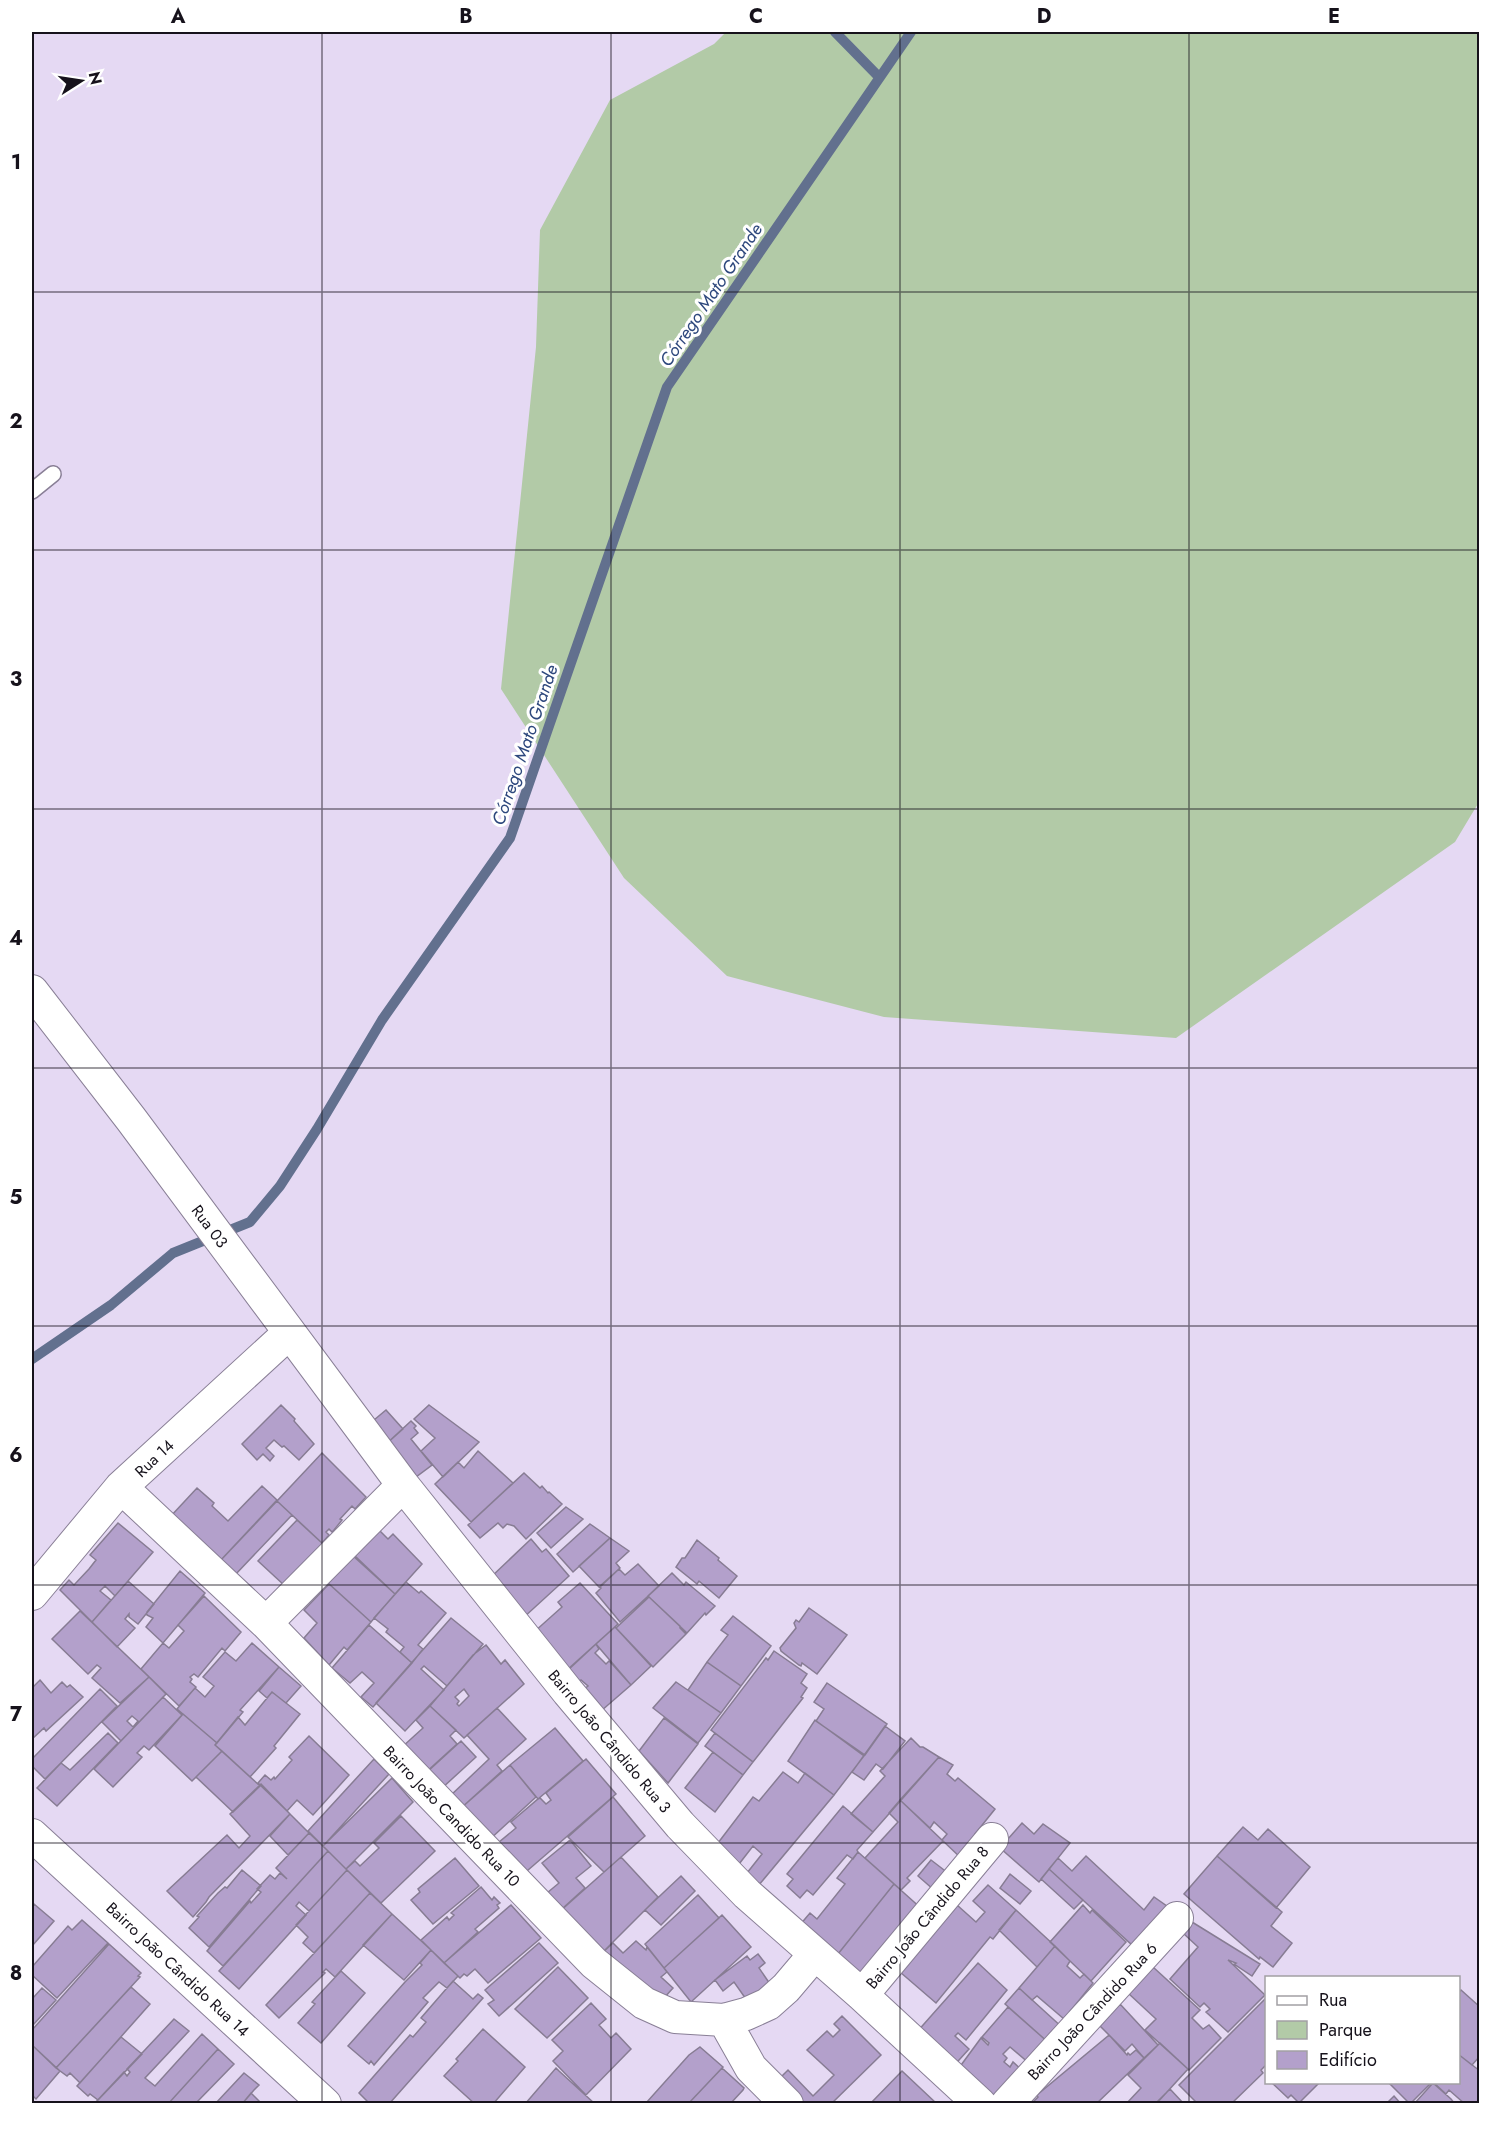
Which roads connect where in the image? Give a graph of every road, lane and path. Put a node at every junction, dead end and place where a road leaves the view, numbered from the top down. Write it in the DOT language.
graph roads {
  1 [pos="53,474"];
  2 [pos="32,491"];
  3 [pos="32,991"];
  4 [pos="289,1333"];
  5 [pos="404,1485"];
  6 [pos="121,1487"];
  7 [pos="32,1594"];
  8 [pos="266,1623"];
  9 [pos="32,1835"];
  10 [pos="992,1839"];
  11 [pos="1177,1918"];
  12 [pos="814,1955"];
  13 [pos="862,1995"];
  14 [pos="724,2020"];
  15 [pos="325,2103"];
  16 [pos="787,2103"];
  17 [pos="980,2103"];
  18 [pos="1007,2103"];
  1 -- 2 [label="lane"];
  3 -- 4 [label="street, Rua 03"];
  4 -- 5 [label="street, Bairro João Cândido Rua 3"];
  4 -- 6 [label="street, Rua 14"];
  5 -- 8 [label="street"];
  5 -- 12 [label="street, Bairro João Cândido Rua 3"];
  6 -- 7 [label="street, Rua 14"];
  6 -- 8 [label="street, Bairro João Candido Rua 10"];
  8 -- 14 [label="street, Bairro João Candido Rua 10"];
  9 -- 15 [label="street, Bairro João Cândido Rua 14"];
  10 -- 13 [label="street, Bairro João Cândido Rua 8"];
  11 -- 18 [label="street, Bairro João Cândido Rua 6"];
  12 -- 13 [label="street, Bairro João Cândido Rua 3"];
  12 -- 14 [label="street, Bairro João Candido Rua 10"];
  13 -- 17 [label="street, Bairro João Cândido Rua 3"];
  14 -- 16 [label="street"];
}
